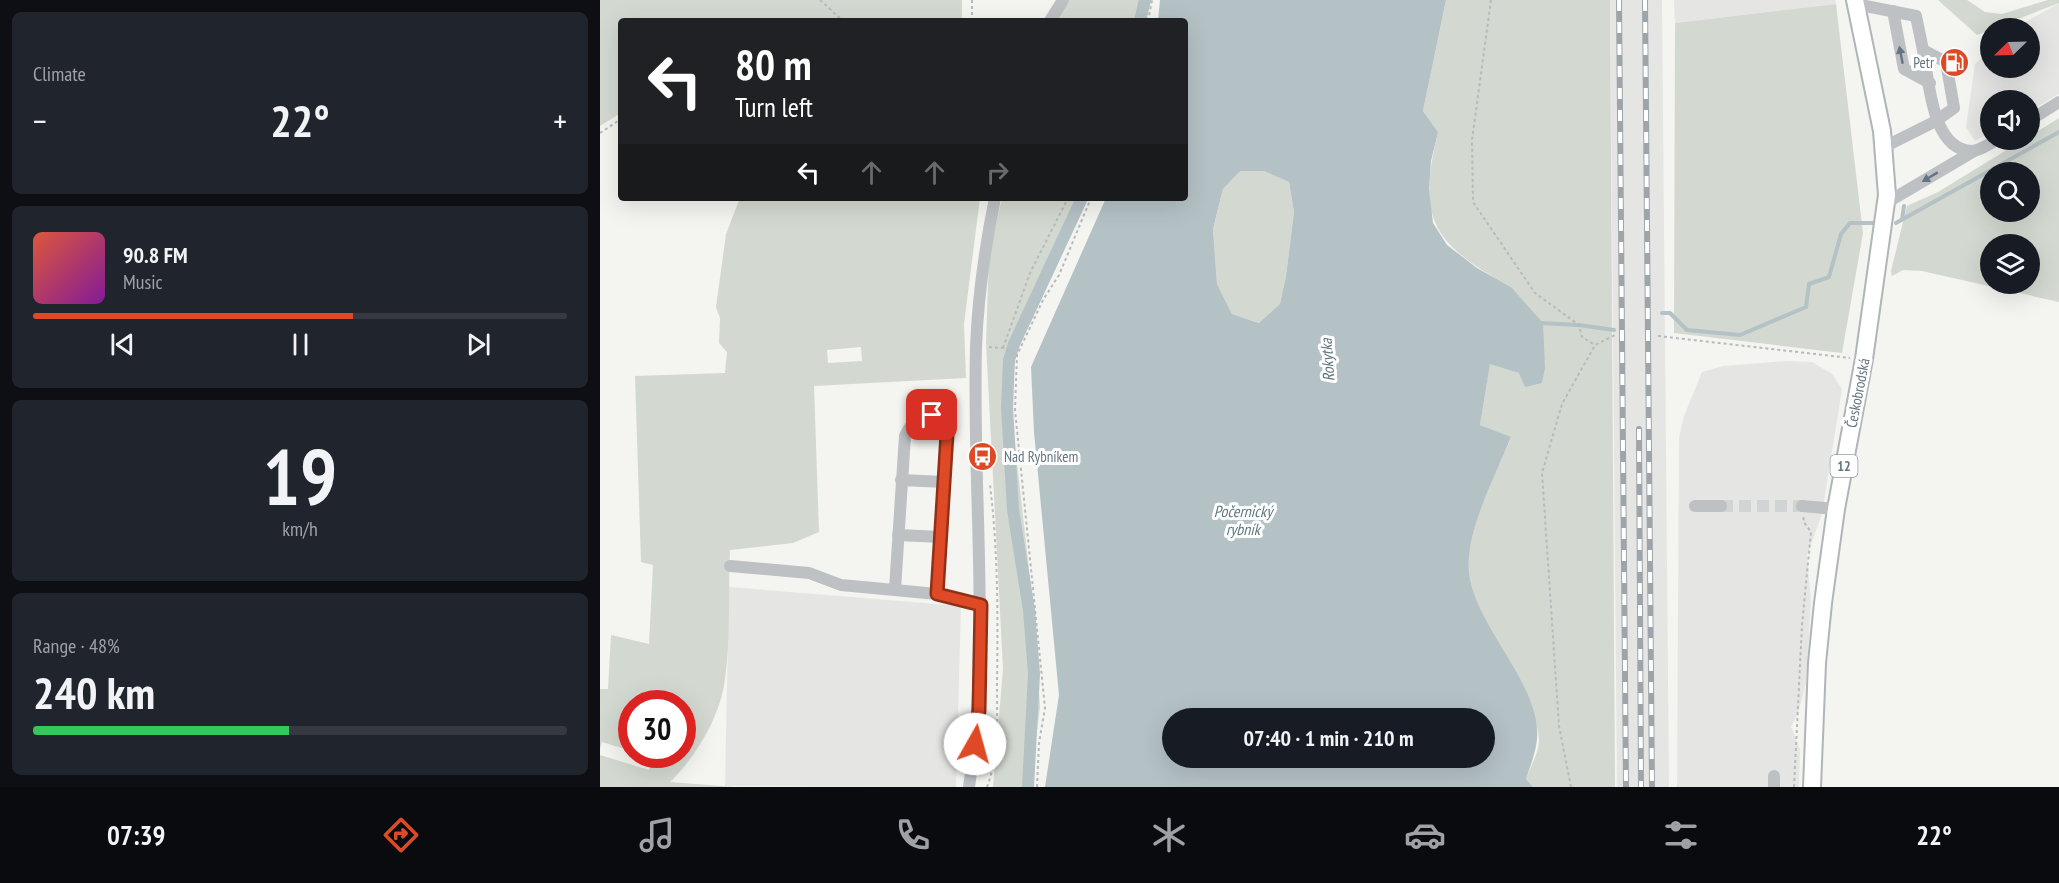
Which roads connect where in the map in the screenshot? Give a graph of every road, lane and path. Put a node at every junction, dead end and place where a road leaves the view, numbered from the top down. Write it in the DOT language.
graph roads {
  1 [pos="820,0"];
  2 [pos="972,0"];
  3 [pos="1063,0"];
  4 [pos="1152,0"];
  5 [pos="1491,0"];
  6 [pos="1856,2"];
  7 [pos="1893,11"];
  8 [pos="840,18"];
  9 [pos="972,18"];
  10 [pos="1052,18"];
  11 [pos="1149,18"];
  12 [pos="1923,50"];
  13 [pos="1930,83"];
  14 [pos="2059,102"];
  15 [pos="2040,114"];
  16 [pos="618,121"];
  17 [pos="1936,121"];
  18 [pos="600,133"];
  19 [pos="1884,147"];
  20 [pos="1980,148"];
  21 [pos="1974,151"];
  22 [pos="994,201"];
  23 [pos="1066,201"];
  24 [pos="1089,201"];
  25 [pos="1886,204"];
  26 [pos="1615,335"];
  27 [pos="1658,336"];
  28 [pos="976,345"];
  29 [pos="1595,345"];
  30 [pos="1003,348"];
  31 [pos="1017,355"];
  32 [pos="1864,359"];
  33 [pos="977,463"];
  34 [pos="902,480"];
  35 [pos="945,482"];
  36 [pos="1695,506"];
  37 [pos="1722,506"];
  38 [pos="1804,506"];
  39 [pos="1836,509"];
  40 [pos="898,535"];
  41 [pos="941,537"];
  42 [pos="730,566"];
  43 [pos="895,589"];
  44 [pos="937,594"];
  45 [pos="981,605"];
  46 [pos="969,787"];
  47 [pos="987,787"];
  48 [pos="1037,787"];
  49 [pos="1571,787"];
  50 [pos="1794,787"];
  51 [pos="1812,787"];
  1 -- 8 [label="path"];
  2 -- 9 [label="path"];
  3 -- 10 [label="street"];
  4 -- 11 [label="path"];
  5 -- 29 [label="path"];
  6 -- 7 [label="street"];
  6 -- 19 [label="main road, Českobrodská / 12"];
  7 -- 12 [label="street"];
  13 -- 7 [label="street, one-way"];
  12 -- 13 [label="street"];
  12 -- 17 [label="street"];
  13 -- 17 [label="street"];
  14 -- 15 [label="street"];
  16 -- 18 [label="path"];
  17 -- 19 [label="street"];
  17 -- 21 [label="street"];
  19 -- 25 [label="main road, Českobrodská / 12"];
  20 -- 21 [label="street"];
  21 -- 25 [label="street, one-way"];
  22 -- 28 [label="street"];
  23 -- 30 [label="path"];
  24 -- 31 [label="path"];
  25 -- 32 [label="main road, Českobrodská / 12"];
  26 -- 29 [label="path"];
  27 -- 32 [label="path"];
  28 -- 30 [label="path"];
  28 -- 33 [label="street"];
  29 -- 49 [label="path"];
  30 -- 31 [label="path"];
  31 -- 48 [label="path"];
  32 -- 39 [label="main road, Českobrodská / 12"];
  33 -- 45 [label="street"];
  33 -- 47 [label="path"];
  34 -- 35 [label="street"];
  34 -- 35 [label="street"];
  34 -- 40 [label="street"];
  35 -- 41 [label="street"];
  36 -- 37 [label="street"];
  38 -- 39 [label="street"];
  38 -- 50 [label="path"];
  39 -- 51 [label="main road, Českobrodská / 12"];
  40 -- 41 [label="street"];
  40 -- 43 [label="street"];
  41 -- 44 [label="street"];
  42 -- 43 [label="street"];
  43 -- 44 [label="street"];
  44 -- 45 [label="street"];
  45 -- 46 [label="street"];
}
